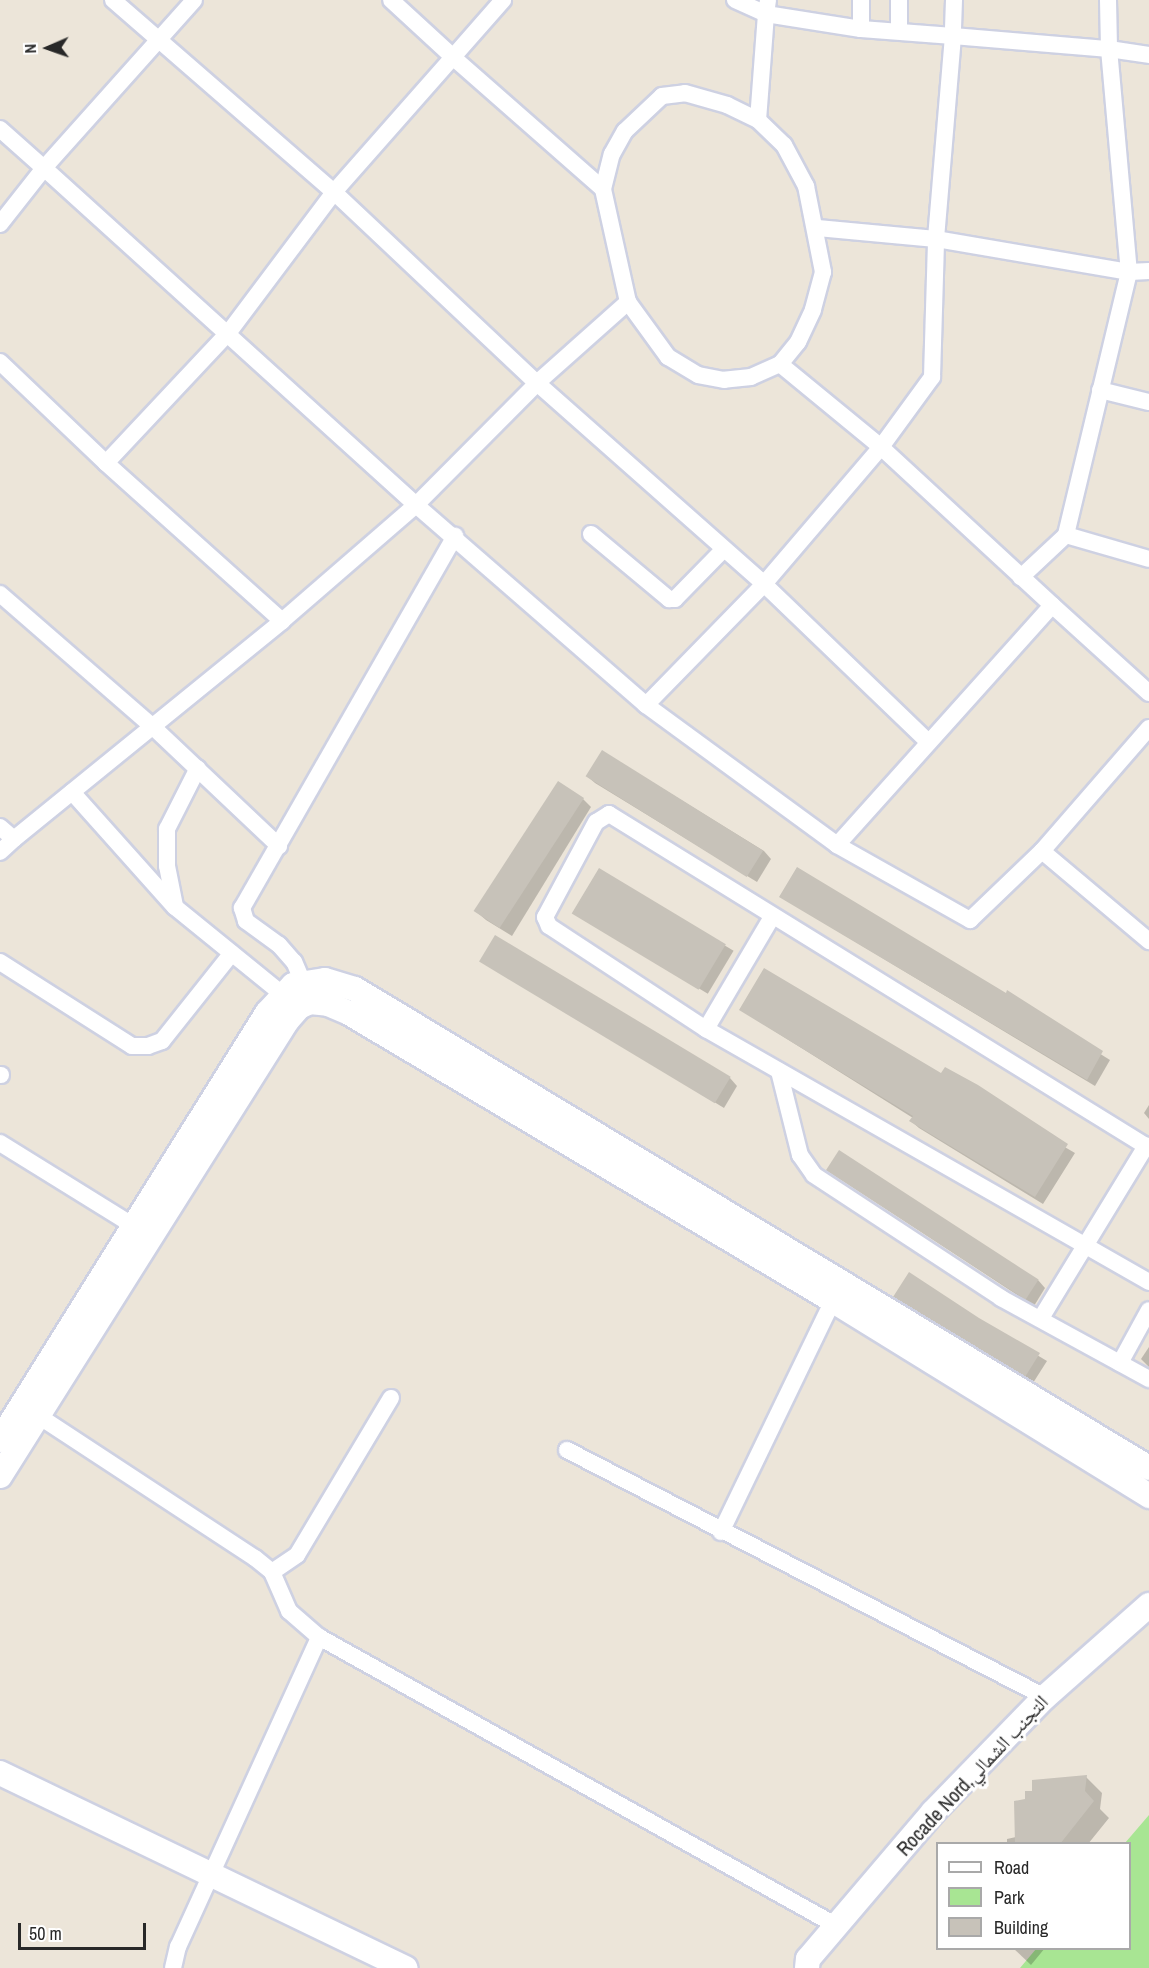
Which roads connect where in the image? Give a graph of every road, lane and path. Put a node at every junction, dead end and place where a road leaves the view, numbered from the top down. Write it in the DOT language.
graph roads {
  1 [pos="113,0"];
  2 [pos="194,0"];
  3 [pos="391,0"];
  4 [pos="503,0"];
  5 [pos="735,0"];
  6 [pos="861,0"];
  7 [pos="899,0"];
  8 [pos="954,0"];
  9 [pos="1108,0"];
  10 [pos="767,7"];
  11 [pos="861,29"];
  12 [pos="899,30"];
  13 [pos="953,36"];
  14 [pos="156,41"];
  15 [pos="1109,49"];
  16 [pos="1149,55"];
  17 [pos="453,57"];
  18 [pos="758,120"];
  19 [pos="0,129"];
  20 [pos="44,168"];
  21 [pos="603,189"];
  22 [pos="334,192"];
  23 [pos="0,224"];
  24 [pos="818,228"];
  25 [pos="936,238"];
  26 [pos="1149,271"];
  27 [pos="1129,272"];
  28 [pos="628,302"];
  29 [pos="229,332"];
  30 [pos="0,362"];
  31 [pos="780,364"];
  32 [pos="537,383"];
  33 [pos="1100,390"];
  34 [pos="1149,402"];
  35 [pos="881,447"];
  36 [pos="106,463"];
  37 [pos="416,505"];
  38 [pos="591,534"];
  39 [pos="1066,535"];
  40 [pos="455,537"];
  41 [pos="724,549"];
  42 [pos="1149,560"];
  43 [pos="1021,577"];
  44 [pos="764,584"];
  45 [pos="0,594"];
  46 [pos="1052,605"];
  47 [pos="282,621"];
  48 [pos="1149,693"];
  49 [pos="646,705"];
  50 [pos="152,726"];
  51 [pos="1149,728"];
  52 [pos="928,742"];
  53 [pos="198,768"];
  54 [pos="72,792"];
  55 [pos="0,827"];
  56 [pos="14,840"];
  57 [pos="837,845"];
  58 [pos="279,846"];
  59 [pos="1042,850"];
  60 [pos="0,852"];
  61 [pos="175,907"];
  62 [pos="772,917"];
  63 [pos="1149,941"];
  64 [pos="232,953"];
  65 [pos="0,962"];
  66 [pos="307,992"];
  67 [pos="282,994"];
  68 [pos="706,1029"];
  69 [pos="780,1071"];
  70 [pos="0,1143"];
  71 [pos="1148,1147"];
  72 [pos="136,1236"];
  73 [pos="1083,1244"];
  74 [pos="1149,1282"];
  75 [pos="838,1291"];
  76 [pos="1149,1310"];
  77 [pos="1041,1318"];
  78 [pos="1120,1363"];
  79 [pos="1149,1379"];
  80 [pos="391,1398"];
  81 [pos="29,1410"];
  82 [pos="0,1440"];
  83 [pos="567,1450"];
  84 [pos="1149,1468"];
  85 [pos="0,1476"];
  86 [pos="1149,1496"];
  87 [pos="721,1532"];
  88 [pos="272,1572"];
  89 [pos="1149,1605"];
  90 [pos="319,1637"];
  91 [pos="1045,1697"];
  92 [pos="0,1773"];
  93 [pos="213,1874"];
  94 [pos="837,1926"];
  95 [pos="803,1965"];
  96 [pos="173,1968"];
  97 [pos="406,1968"];
  1 -- 14 [label="street"];
  2 -- 14 [label="street"];
  3 -- 17 [label="street"];
  4 -- 17 [label="street"];
  5 -- 10 [label="street"];
  6 -- 11 [label="street"];
  7 -- 12 [label="street"];
  8 -- 13 [label="street"];
  9 -- 15 [label="street"];
  10 -- 11 [label="street"];
  10 -- 18 [label="street"];
  11 -- 12 [label="street"];
  12 -- 13 [label="street"];
  13 -- 15 [label="street"];
  13 -- 25 [label="street"];
  14 -- 20 [label="street"];
  14 -- 22 [label="street"];
  15 -- 16 [label="street"];
  15 -- 27 [label="street"];
  17 -- 21 [label="street"];
  17 -- 22 [label="street"];
  18 -- 21 [label="street"];
  18 -- 24 [label="street"];
  19 -- 20 [label="street"];
  20 -- 23 [label="street"];
  20 -- 29 [label="street"];
  21 -- 28 [label="street"];
  22 -- 29 [label="street"];
  22 -- 32 [label="street"];
  24 -- 25 [label="street"];
  24 -- 31 [label="street"];
  25 -- 27 [label="street"];
  25 -- 35 [label="street"];
  26 -- 27 [label="street"];
  27 -- 33 [label="street"];
  28 -- 31 [label="street"];
  28 -- 32 [label="street"];
  29 -- 36 [label="street"];
  29 -- 37 [label="street"];
  30 -- 36 [label="street"];
  31 -- 35 [label="street"];
  32 -- 37 [label="street"];
  32 -- 41 [label="street"];
  33 -- 34 [label="street"];
  33 -- 39 [label="street"];
  35 -- 43 [label="street"];
  35 -- 44 [label="street"];
  36 -- 47 [label="street"];
  37 -- 40 [label="street"];
  37 -- 47 [label="street"];
  38 -- 41 [label="street"];
  39 -- 42 [label="street"];
  39 -- 43 [label="street"];
  40 -- 49 [label="street"];
  40 -- 58 [label="street"];
  41 -- 44 [label="street"];
  43 -- 46 [label="street"];
  44 -- 49 [label="street"];
  44 -- 52 [label="street"];
  45 -- 50 [label="street"];
  46 -- 48 [label="street"];
  46 -- 52 [label="street"];
  47 -- 50 [label="street"];
  49 -- 57 [label="street"];
  50 -- 53 [label="street"];
  50 -- 54 [label="street"];
  51 -- 59 [label="street"];
  52 -- 57 [label="street"];
  53 -- 58 [label="street"];
  53 -- 61 [label="street"];
  54 -- 56 [label="street"];
  54 -- 61 [label="street"];
  55 -- 56 [label="street"];
  56 -- 60 [label="street"];
  57 -- 59 [label="street"];
  58 -- 66 [label="street"];
  59 -- 63 [label="street"];
  61 -- 64 [label="street"];
  62 -- 68 [label="street"];
  62 -- 68 [label="street"];
  62 -- 71 [label="street"];
  64 -- 65 [label="street"];
  64 -- 67 [label="street"];
  66 -- 67 [label="street"];
  66 -- 72 [label="street"];
  66 -- 75 [label="street"];
  67 -- 72 [label="street"];
  68 -- 69 [label="street"];
  69 -- 73 [label="street"];
  69 -- 77 [label="street"];
  70 -- 72 [label="street"];
  71 -- 73 [label="street"];
  72 -- 81 [label="street"];
  73 -- 74 [label="street"];
  73 -- 77 [label="street"];
  75 -- 84 [label="street"];
  75 -- 86 [label="street"];
  75 -- 87 [label="street"];
  76 -- 78 [label="street"];
  77 -- 78 [label="street"];
  78 -- 79 [label="street"];
  80 -- 88 [label="street"];
  81 -- 82 [label="street"];
  81 -- 85 [label="street"];
  81 -- 88 [label="street"];
  83 -- 87 [label="street"];
  87 -- 91 [label="street"];
  88 -- 90 [label="street"];
  89 -- 91 [label="street, Rocade Nord,التجنب الشمالي"];
  90 -- 93 [label="street"];
  90 -- 94 [label="street"];
  91 -- 94 [label="street, Rocade Nord,التجنب الشمالي"];
  92 -- 93 [label="street"];
  93 -- 96 [label="street"];
  93 -- 97 [label="street"];
  94 -- 95 [label="street, Rocade Nord,التجنب الشمالي"];
}
